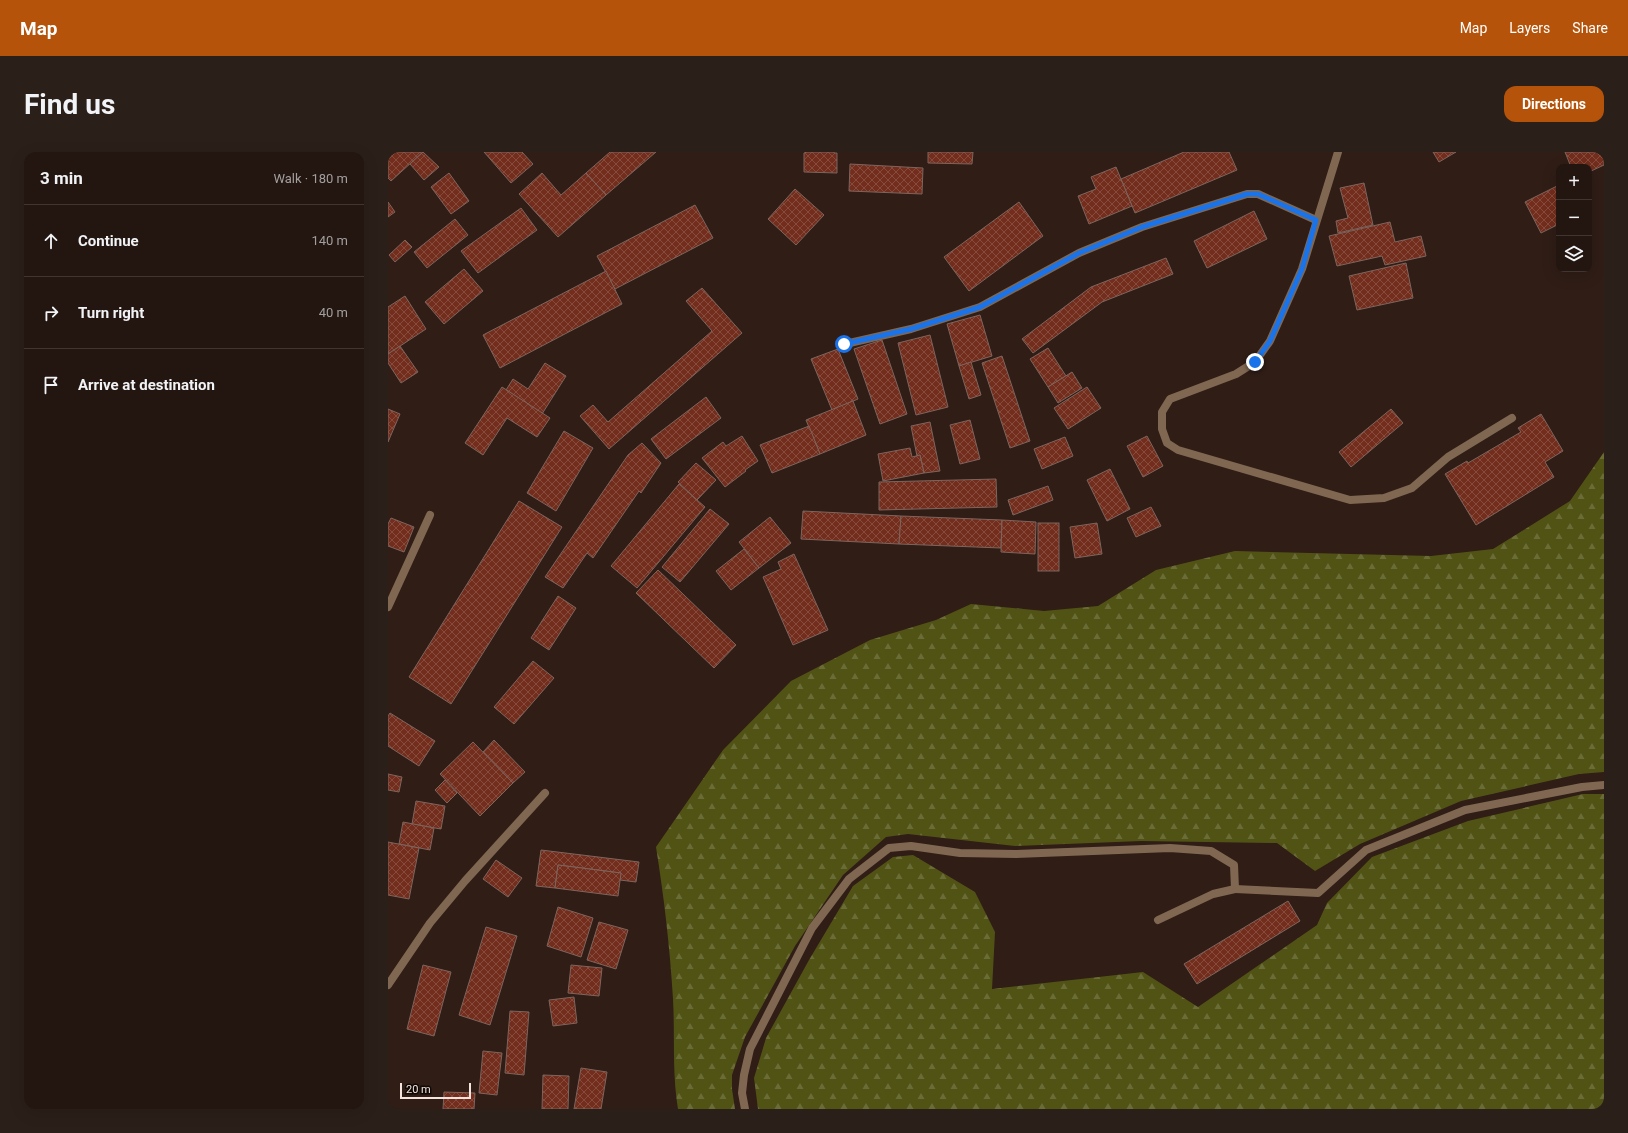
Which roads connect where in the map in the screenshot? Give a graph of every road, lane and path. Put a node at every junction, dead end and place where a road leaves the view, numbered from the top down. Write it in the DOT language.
graph roads {
  1 [pos="1338,152"];
  2 [pos="1316,220"];
  3 [pos="844,344"];
  4 [pos="1512,418"];
  5 [pos="430,515"];
  6 [pos="388,607"];
  7 [pos="1604,785"];
  8 [pos="545,793"];
  9 [pos="1235,889"];
  10 [pos="1158,920"];
  11 [pos="388,985"];
  12 [pos="745,1109"];
  1 -- 2 [label="street"];
  2 -- 3 [label="street"];
  2 -- 4 [label="street"];
  5 -- 6 [label="street"];
  7 -- 9 [label="street"];
  8 -- 11 [label="street"];
  9 -- 10 [label="street"];
  9 -- 12 [label="street"];
}
